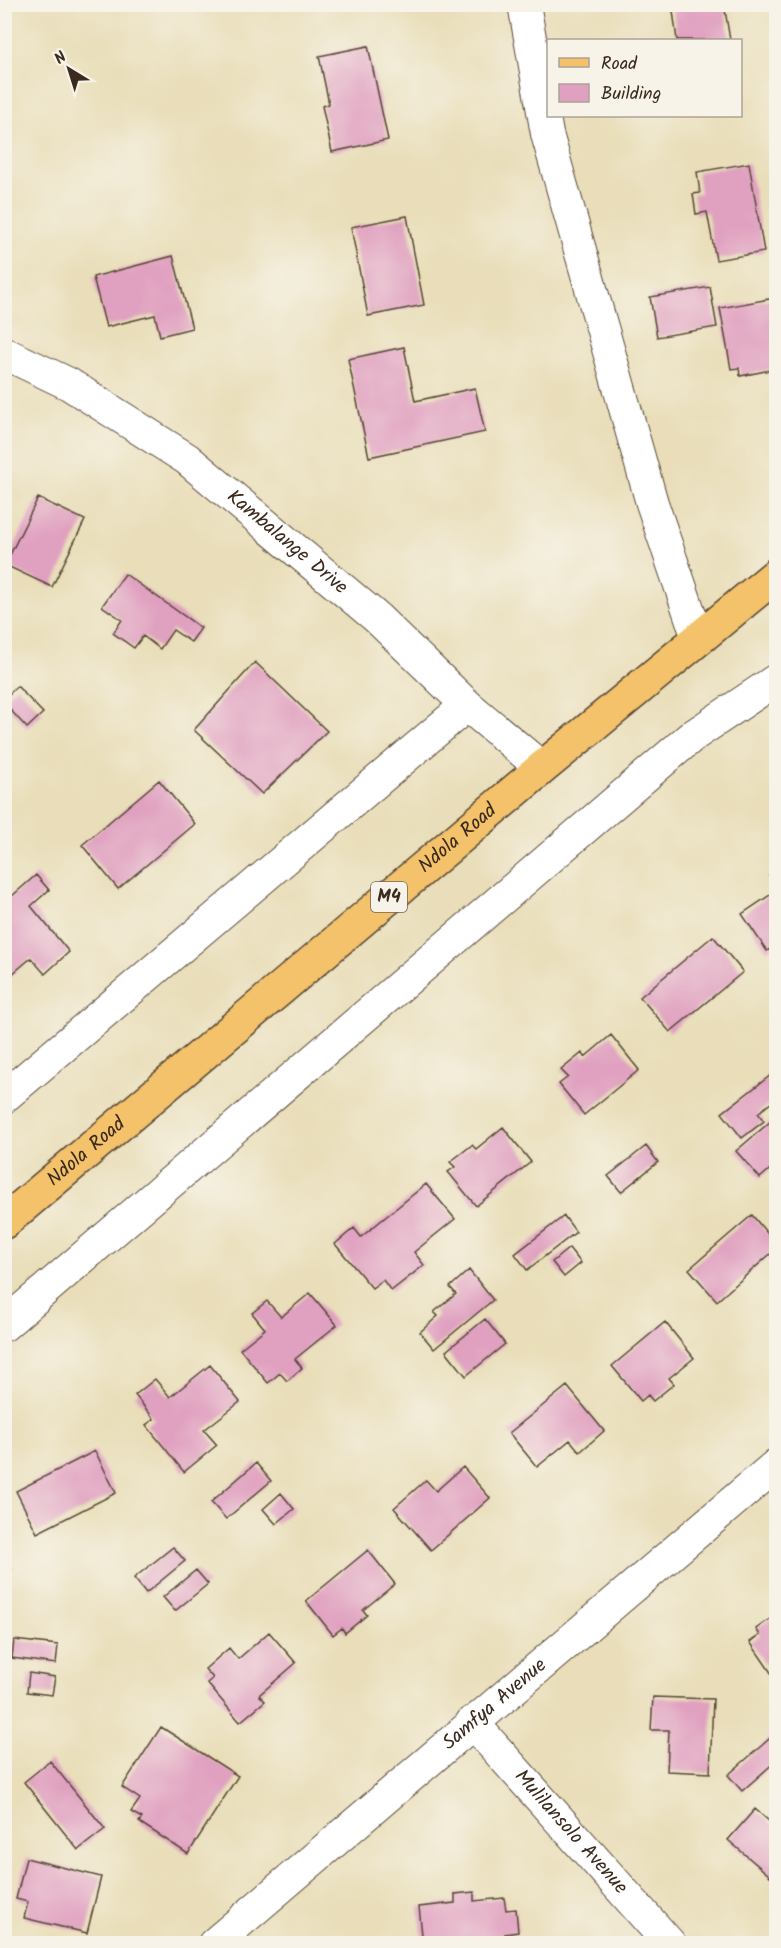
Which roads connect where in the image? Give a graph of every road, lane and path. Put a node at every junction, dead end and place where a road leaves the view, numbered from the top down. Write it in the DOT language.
graph roads {
  1 [pos="524,4"];
  2 [pos="4,353"];
  3 [pos="777,575"];
  4 [pos="698,638"];
  5 [pos="777,680"];
  6 [pos="467,705"];
  7 [pos="542,768"];
  8 [pos="4,1096"];
  9 [pos="4,1222"];
  10 [pos="4,1325"];
  11 [pos="777,1465"];
  12 [pos="472,1722"];
  13 [pos="214,1944"];
  14 [pos="670,1944"];
  1 -- 4 [label="street"];
  2 -- 6 [label="street, Kambalange Drive"];
  3 -- 4 [label="main road, Ndola Road / M4"];
  4 -- 7 [label="main road, Ndola Road / M4"];
  5 -- 10 [label="street"];
  6 -- 7 [label="street, Kambalange Drive"];
  6 -- 8 [label="street"];
  7 -- 9 [label="main road, Ndola Road / M4"];
  11 -- 12 [label="street, Samfya Avenue"];
  12 -- 13 [label="street, Samfya Avenue"];
  12 -- 14 [label="street, Mulilansolo Avenue"];
}
